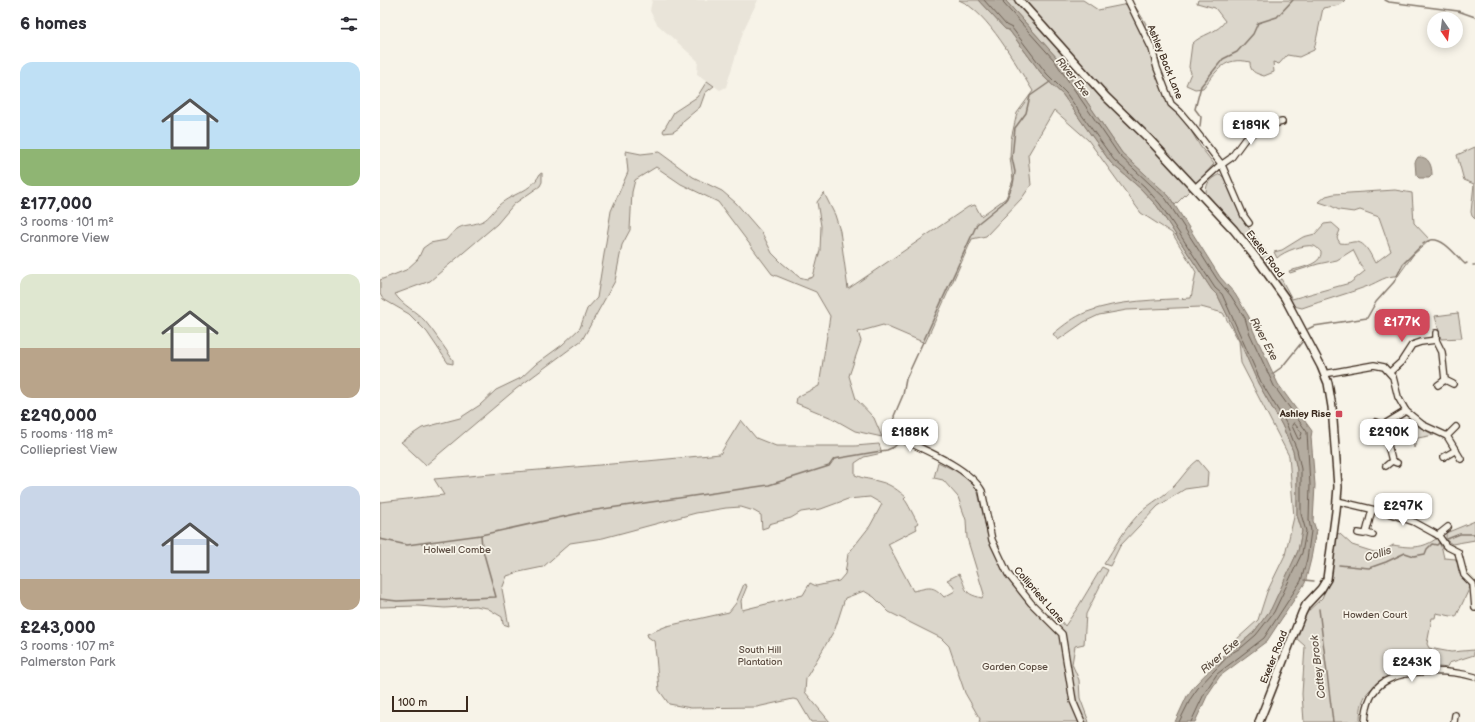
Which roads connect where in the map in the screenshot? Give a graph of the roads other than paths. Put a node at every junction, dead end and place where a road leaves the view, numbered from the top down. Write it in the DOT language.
graph roads {
  1 [pos="1018,0"];
  2 [pos="1128,0"];
  3 [pos="1282,122"];
  4 [pos="1222,165"];
  5 [pos="1195,188"];
  6 [pos="1249,223"];
  7 [pos="1436,333"];
  8 [pos="1436,340"];
  9 [pos="1390,372"];
  10 [pos="1324,374"];
  11 [pos="1445,380"];
  12 [pos="1453,384"];
  13 [pos="1438,385"];
  14 [pos="1406,411"];
  15 [pos="1376,422"];
  16 [pos="1383,425"];
  17 [pos="1456,427"];
  18 [pos="891,434"];
  19 [pos="1447,436"];
  20 [pos="1456,450"];
  21 [pos="1444,457"];
  22 [pos="1461,459"];
  23 [pos="1386,466"];
  24 [pos="1337,501"];
  25 [pos="1372,510"];
  26 [pos="1448,527"];
  27 [pos="1358,533"];
  28 [pos="1366,533"];
  29 [pos="1373,535"];
  30 [pos="1438,535"];
  31 [pos="1475,608"];
  32 [pos="1475,677"];
  33 [pos="1455,715"];
  34 [pos="1082,722"];
  35 [pos="1259,722"];
  36 [pos="1365,722"];
  37 [pos="1454,722"];
  1 -- 5 [label="main road, Exeter Road"];
  2 -- 4 [label="street, Ashley Back Lane"];
  3 -- 4 [label="street"];
  4 -- 5 [label="street"];
  4 -- 6 [label="street, Exeter Road"];
  5 -- 10 [label="main road, Exeter Road"];
  7 -- 8 [label="street"];
  8 -- 9 [label="street"];
  8 -- 11 [label="street"];
  9 -- 10 [label="street"];
  9 -- 14 [label="street"];
  10 -- 24 [label="main road, Exeter Road"];
  11 -- 12 [label="street"];
  11 -- 13 [label="street"];
  14 -- 16 [label="street"];
  14 -- 19 [label="street"];
  15 -- 16 [label="street"];
  16 -- 23 [label="street"];
  17 -- 19 [label="street"];
  18 -- 34 [label="street, Collipriest Lane"];
  19 -- 20 [label="street"];
  20 -- 21 [label="street"];
  20 -- 22 [label="street"];
  24 -- 25 [label="street"];
  24 -- 35 [label="main road, Exeter Road"];
  25 -- 28 [label="street"];
  25 -- 30 [label="street"];
  26 -- 30 [label="street"];
  27 -- 28 [label="street"];
  28 -- 29 [label="street"];
  30 -- 31 [label="street"];
  32 -- 36 [label="street"];
  33 -- 37 [label="street"];
}
